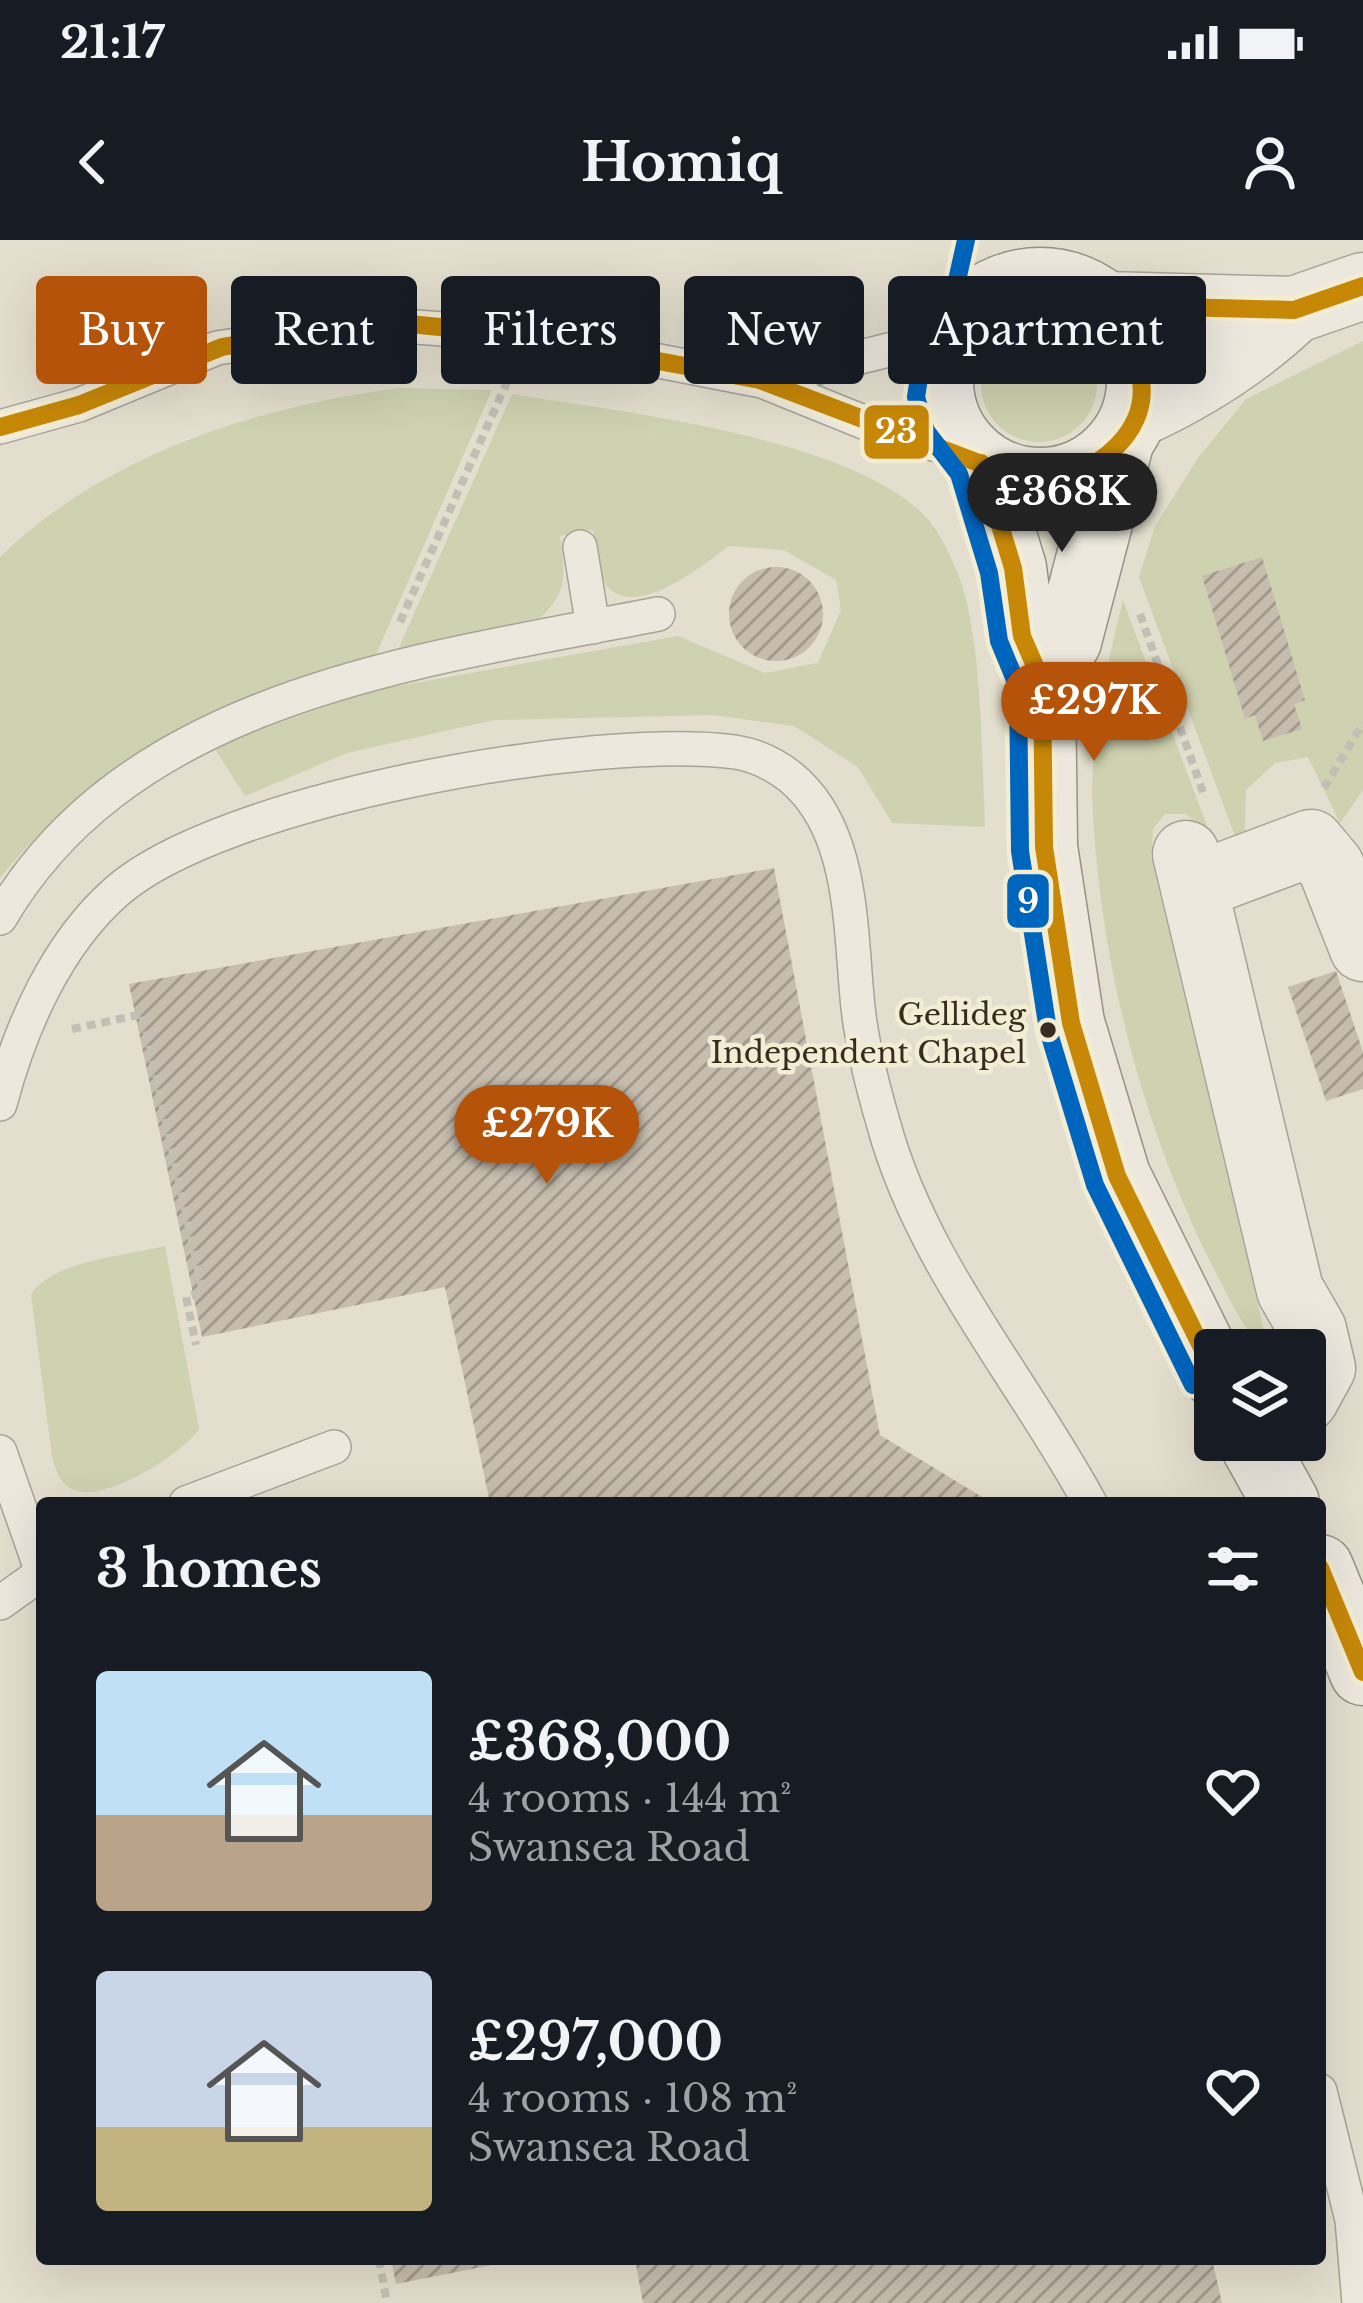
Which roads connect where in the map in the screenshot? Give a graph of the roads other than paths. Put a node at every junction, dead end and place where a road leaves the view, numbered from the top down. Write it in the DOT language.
graph roads {
  1 [pos="991,240"];
  2 [pos="978,276"];
  3 [pos="1363,286"];
  4 [pos="1206,296"];
  5 [pos="1294,310"];
  6 [pos="684,366"];
  7 [pos="769,384"];
  8 [pos="943,384"];
  9 [pos="1134,384"];
  10 [pos="0,427"];
  11 [pos="1128,428"];
  12 [pos="975,458"];
  13 [pos="580,547"];
  14 [pos="658,614"];
  15 [pos="593,627"];
  16 [pos="1042,682"];
  17 [pos="0,918"];
  18 [pos="1363,948"];
  19 [pos="0,1104"];
  20 [pos="1312,1329"];
  21 [pos="1194,1332"];
  22 [pos="334,1448"];
  23 [pos="0,1452"];
  24 [pos="1263,1461"];
  25 [pos="202,1497"];
  26 [pos="1086,1497"];
  27 [pos="1283,1497"];
  28 [pos="36,1555"];
  29 [pos="36,1576"];
  30 [pos="1326,1583"];
  31 [pos="0,1603"];
  32 [pos="1363,1672"];
  33 [pos="1326,2115"];
  34 [pos="1359,2303"];
  1 -- 2 [label="street"];
  3 -- 5 [label="street"];
  4 -- 5 [label="street"];
  5 -- 11 [label="street"];
  6 -- 10 [label="lane"];
  7 -- 12 [label="lane"];
  8 -- 12 [label="street"];
  9 -- 11 [label="street"];
  11 -- 12 [label="street"];
  11 -- 16 [label="street"];
  12 -- 16 [label="street"];
  13 -- 15 [label="lane"];
  14 -- 15 [label="lane"];
  15 -- 17 [label="lane"];
  16 -- 21 [label="street"];
  18 -- 20 [label="street"];
  19 -- 26 [label="lane"];
  22 -- 25 [label="lane"];
  23 -- 28 [label="lane"];
  24 -- 27 [label="street"];
  29 -- 31 [label="lane"];
  30 -- 32 [label="street"];
  33 -- 34 [label="lane"];
}
